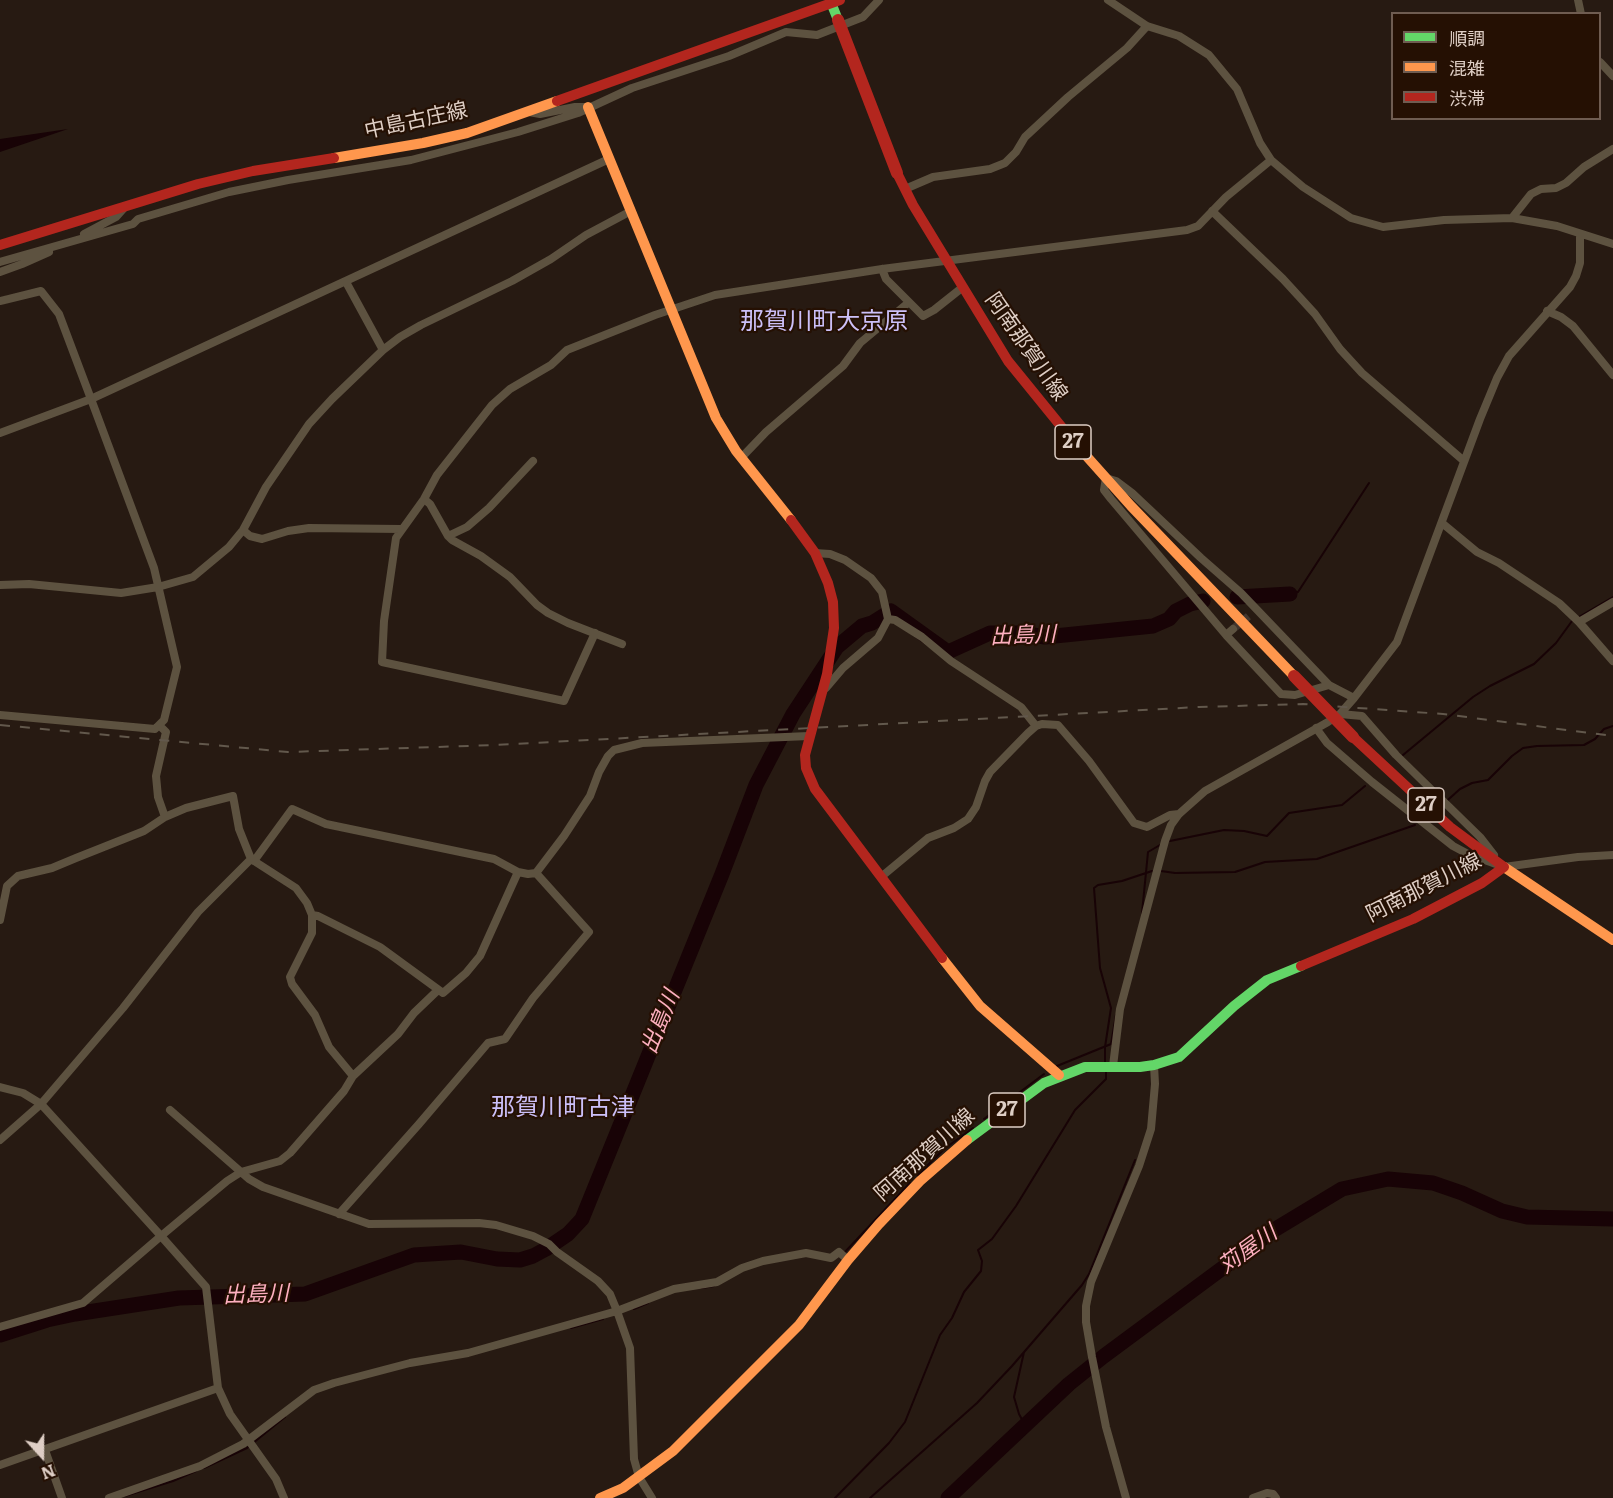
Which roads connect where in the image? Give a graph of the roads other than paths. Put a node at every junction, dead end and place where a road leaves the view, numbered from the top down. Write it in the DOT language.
graph roads {
  1 [pos="879,0"];
  2 [pos="1108,0"];
  3 [pos="834,1"];
  4 [pos="1147,26"];
  5 [pos="1601,64"];
  6 [pos="1613,76"];
  7 [pos="588,107"];
  8 [pos="529,112"];
  9 [pos="1613,149"];
  10 [pos="609,159"];
  11 [pos="1271,160"];
  12 [pos="905,189"];
  13 [pos="125,207"];
  14 [pos="631,211"];
  15 [pos="1212,211"];
  16 [pos="1512,218"];
  17 [pos="1580,234"];
  18 [pos="72,241"];
  19 [pos="1613,244"];
  20 [pos="0,245"];
  21 [pos="948,261"];
  22 [pos="0,262"];
  23 [pos="882,269"];
  24 [pos="0,272"];
  25 [pos="346,282"];
  26 [pos="963,287"];
  27 [pos="0,301"];
  28 [pos="908,303"];
  29 [pos="672,310"];
  30 [pos="1547,311"];
  31 [pos="383,350"];
  32 [pos="1613,375"];
  33 [pos="91,399"];
  34 [pos="0,433"];
  35 [pos="741,458"];
  36 [pos="532,461"];
  37 [pos="1464,461"];
  38 [pos="1106,478"];
  39 [pos="424,499"];
  40 [pos="1442,523"];
  41 [pos="401,529"];
  42 [pos="243,530"];
  43 [pos="448,536"];
  44 [pos="815,553"];
  45 [pos="0,585"];
  46 [pos="158,587"];
  47 [pos="1613,602"];
  48 [pos="888,619"];
  49 [pos="1577,620"];
  50 [pos="1233,629"];
  51 [pos="595,633"];
  52 [pos="1226,635"];
  53 [pos="622,644"];
  54 [pos="1613,661"];
  55 [pos="1329,685"];
  56 [pos="821,695"];
  57 [pos="1354,698"];
  58 [pos="1340,714"];
  59 [pos="0,715"];
  60 [pos="160,726"];
  61 [pos="1036,726"];
  62 [pos="1316,728"];
  63 [pos="809,736"];
  64 [pos="1179,814"];
  65 [pos="165,817"];
  66 [pos="1613,855"];
  67 [pos="252,860"];
  68 [pos="1504,867"];
  69 [pos="518,872"];
  70 [pos="536,873"];
  71 [pos="881,877"];
  72 [pos="312,915"];
  73 [pos="0,920"];
  74 [pos="1613,940"];
  75 [pos="438,990"];
  76 [pos="1154,1065"];
  77 [pos="1113,1066"];
  78 [pos="354,1076"];
  79 [pos="1059,1076"];
  80 [pos="0,1087"];
  81 [pos="41,1104"];
  82 [pos="170,1110"];
  83 [pos="0,1140"];
  84 [pos="241,1172"];
  85 [pos="339,1214"];
  86 [pos="161,1236"];
  87 [pos="845,1257"];
  88 [pos="618,1313"];
  89 [pos="0,1327"];
  90 [pos="218,1388"];
  91 [pos="252,1443"];
  92 [pos="45,1449"];
  93 [pos="0,1465"];
  94 [pos="639,1477"];
  95 [pos="62,1498"];
  96 [pos="109,1498"];
  97 [pos="284,1498"];
  98 [pos="603,1498"];
  99 [pos="652,1498"];
  100 [pos="1126,1498"];
  101 [pos="1253,1498"];
  102 [pos="1276,1498"];
  1 -- 7 [label="street"];
  2 -- 4 [label="street"];
  3 -- 8 [label="main road, 中島古庄線"];
  3 -- 12 [label="main road, 阿南那賀川線 / 27, bridge"];
  4 -- 11 [label="street"];
  4 -- 12 [label="street"];
  5 -- 6 [label="street"];
  7 -- 8 [label="street"];
  7 -- 10 [label="main road"];
  7 -- 18 [label="street"];
  8 -- 13 [label="main road, 中島古庄線"];
  9 -- 16 [label="street"];
  10 -- 14 [label="main road"];
  10 -- 25 [label="street"];
  11 -- 15 [label="street"];
  11 -- 16 [label="street"];
  12 -- 21 [label="main road, 阿南那賀川線 / 27"];
  13 -- 18 [label="street"];
  13 -- 20 [label="main road, 中島古庄線"];
  14 -- 29 [label="main road"];
  14 -- 31 [label="street"];
  15 -- 21 [label="street"];
  15 -- 37 [label="street"];
  16 -- 17 [label="street"];
  17 -- 19 [label="street"];
  17 -- 30 [label="street"];
  18 -- 22 [label="street"];
  18 -- 24 [label="street"];
  21 -- 23 [label="street"];
  21 -- 26 [label="main road, 阿南那賀川線 / 27"];
  23 -- 28 [label="street"];
  23 -- 29 [label="street"];
  25 -- 31 [label="street"];
  25 -- 33 [label="street"];
  26 -- 28 [label="street"];
  26 -- 38 [label="main road, 阿南那賀川線 / 27"];
  27 -- 33 [label="street"];
  28 -- 35 [label="street"];
  29 -- 35 [label="main road"];
  29 -- 39 [label="street"];
  30 -- 32 [label="street"];
  30 -- 37 [label="street"];
  31 -- 42 [label="street"];
  33 -- 34 [label="street"];
  33 -- 46 [label="street"];
  35 -- 44 [label="main road"];
  36 -- 43 [label="street"];
  37 -- 40 [label="street"];
  38 -- 52 [label="street"];
  38 -- 55 [label="street"];
  38 -- 68 [label="main road, 阿南那賀川線 / 27, bridge"];
  39 -- 41 [label="street"];
  39 -- 43 [label="street"];
  40 -- 49 [label="street"];
  40 -- 57 [label="street"];
  41 -- 42 [label="street"];
  41 -- 51 [label="street"];
  42 -- 46 [label="street"];
  43 -- 51 [label="street"];
  44 -- 48 [label="street"];
  44 -- 56 [label="main road"];
  45 -- 46 [label="street"];
  46 -- 60 [label="street"];
  47 -- 49 [label="street"];
  48 -- 56 [label="street"];
  48 -- 61 [label="street"];
  49 -- 54 [label="street"];
  50 -- 52 [label="street"];
  51 -- 53 [label="street"];
  52 -- 55 [label="street"];
  55 -- 57 [label="street"];
  56 -- 63 [label="main road"];
  57 -- 58 [label="street"];
  58 -- 62 [label="street"];
  58 -- 68 [label="street"];
  59 -- 60 [label="street"];
  60 -- 65 [label="street"];
  61 -- 64 [label="street"];
  61 -- 71 [label="street"];
  62 -- 64 [label="street"];
  62 -- 68 [label="street"];
  63 -- 70 [label="street"];
  63 -- 71 [label="main road"];
  64 -- 77 [label="street"];
  65 -- 67 [label="street"];
  65 -- 73 [label="street"];
  66 -- 68 [label="street"];
  67 -- 69 [label="street"];
  67 -- 72 [label="street"];
  67 -- 81 [label="street"];
  68 -- 74 [label="main road"];
  68 -- 76 [label="main road, 阿南那賀川線 / 27"];
  69 -- 70 [label="street"];
  69 -- 75 [label="street"];
  70 -- 85 [label="street"];
  71 -- 79 [label="main road"];
  72 -- 75 [label="street"];
  72 -- 78 [label="street"];
  75 -- 78 [label="street"];
  76 -- 77 [label="main road, 阿南那賀川線 / 27"];
  76 -- 100 [label="street"];
  77 -- 79 [label="main road, 阿南那賀川線 / 27"];
  78 -- 84 [label="street"];
  79 -- 87 [label="main road, 阿南那賀川線 / 27"];
  80 -- 81 [label="street"];
  81 -- 83 [label="street"];
  81 -- 86 [label="street"];
  82 -- 84 [label="street"];
  84 -- 85 [label="street"];
  84 -- 86 [label="street"];
  85 -- 88 [label="street"];
  86 -- 89 [label="street"];
  86 -- 90 [label="street"];
  87 -- 88 [label="street"];
  87 -- 94 [label="main road, 阿南那賀川線 / 27"];
  88 -- 91 [label="street"];
  88 -- 94 [label="street"];
  90 -- 91 [label="street"];
  90 -- 92 [label="street"];
  91 -- 96 [label="street"];
  91 -- 97 [label="street"];
  92 -- 93 [label="street"];
  92 -- 95 [label="street"];
  94 -- 98 [label="main road, 阿南那賀川線 / 27"];
  94 -- 99 [label="street"];
  101 -- 102 [label="street"];
}
